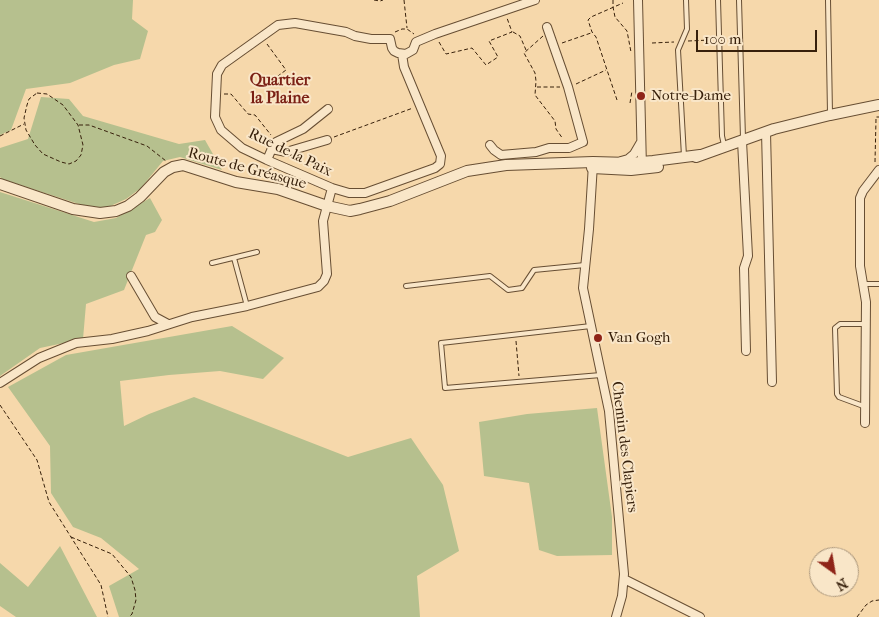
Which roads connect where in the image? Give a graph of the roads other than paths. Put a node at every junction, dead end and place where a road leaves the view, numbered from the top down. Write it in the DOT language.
graph roads {
  1 [pos="536,0"];
  2 [pos="638,0"];
  3 [pos="686,0"];
  4 [pos="718,0"];
  5 [pos="739,0"];
  6 [pos="828,0"];
  7 [pos="548,29"];
  8 [pos="402,54"];
  9 [pos="879,106"];
  10 [pos="328,109"];
  11 [pos="830,115"];
  12 [pos="766,132"];
  13 [pos="327,140"];
  14 [pos="642,140"];
  15 [pos="742,141"];
  16 [pos="274,145"];
  17 [pos="490,145"];
  18 [pos="724,147"];
  19 [pos="684,159"];
  20 [pos="267,160"];
  21 [pos="616,162"];
  22 [pos="593,165"];
  23 [pos="642,165"];
  24 [pos="879,170"];
  25 [pos="0,184"];
  26 [pos="332,188"];
  27 [pos="327,206"];
  28 [pos="257,252"];
  29 [pos="234,258"];
  30 [pos="212,263"];
  31 [pos="585,265"];
  32 [pos="130,276"];
  33 [pos="863,284"];
  34 [pos="879,284"];
  35 [pos="406,286"];
  36 [pos="247,306"];
  37 [pos="168,324"];
  38 [pos="866,324"];
  39 [pos="591,326"];
  40 [pos="746,351"];
  41 [pos="601,376"];
  42 [pos="772,382"];
  43 [pos="0,383"];
  44 [pos="866,407"];
  45 [pos="865,423"];
  46 [pos="624,580"];
  47 [pos="616,617"];
  48 [pos="700,617"];
  1 -- 8 [label="street"];
  2 -- 14 [label="street"];
  3 -- 19 [label="lane"];
  4 -- 18 [label="lane"];
  5 -- 15 [label="lane"];
  6 -- 11 [label="lane"];
  7 -- 17 [label="street"];
  8 -- 20 [label="street, Rue de la Paix"];
  8 -- 26 [label="street, Rue de la Paix"];
  9 -- 11 [label="street"];
  10 -- 16 [label="street"];
  11 -- 12 [label="street"];
  12 -- 15 [label="street"];
  12 -- 42 [label="street"];
  13 -- 16 [label="street"];
  14 -- 21 [label="street"];
  14 -- 23 [label="street"];
  15 -- 18 [label="street"];
  15 -- 40 [label="street"];
  16 -- 20 [label="street"];
  18 -- 19 [label="street"];
  19 -- 23 [label="street"];
  20 -- 26 [label="street, Rue de la Paix"];
  21 -- 22 [label="street"];
  21 -- 23 [label="street"];
  22 -- 23 [label="street"];
  22 -- 27 [label="street, Route de Gréasque"];
  22 -- 31 [label="street, Chemin des Clapiers"];
  24 -- 33 [label="street"];
  25 -- 27 [label="street, Route de Gréasque"];
  26 -- 27 [label="street"];
  27 -- 36 [label="street"];
  28 -- 29 [label="lane"];
  29 -- 30 [label="lane"];
  29 -- 36 [label="lane"];
  31 -- 35 [label="lane"];
  31 -- 39 [label="street, Chemin des Clapiers"];
  32 -- 37 [label="street"];
  33 -- 34 [label="lane"];
  33 -- 38 [label="street"];
  36 -- 37 [label="street"];
  37 -- 43 [label="street"];
  38 -- 44 [label="street"];
  38 -- 44 [label="lane"];
  39 -- 41 [label="street, Chemin des Clapiers"];
  39 -- 41 [label="lane"];
  41 -- 46 [label="street, Chemin des Clapiers"];
  44 -- 45 [label="street"];
  46 -- 47 [label="street, Chemin des Clapiers"];
  46 -- 48 [label="street"];
}
